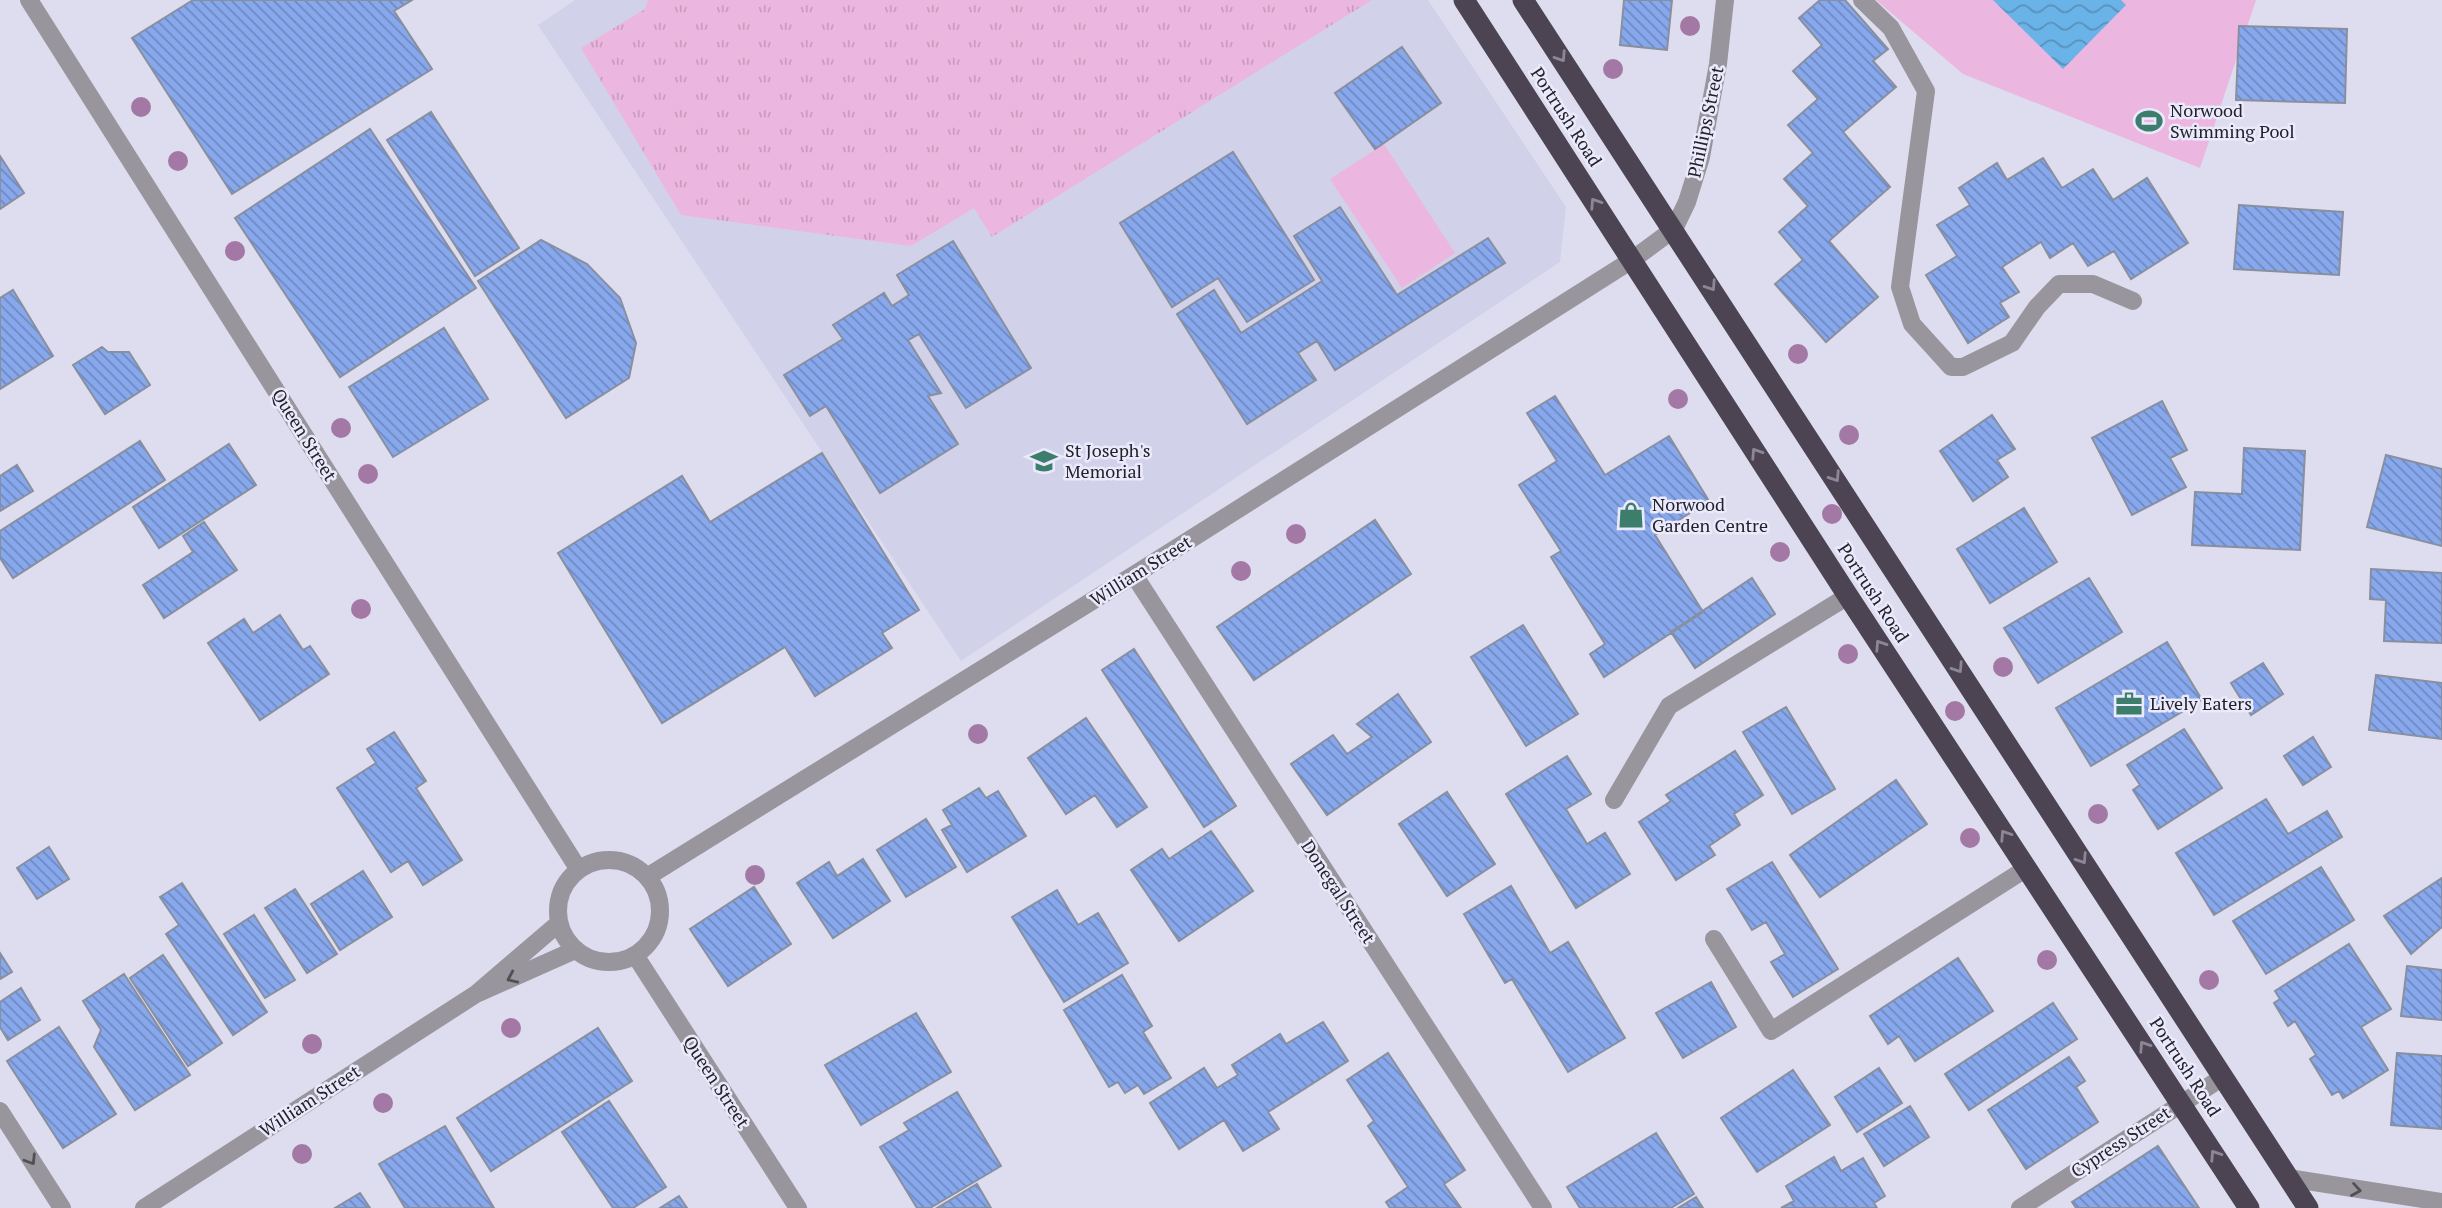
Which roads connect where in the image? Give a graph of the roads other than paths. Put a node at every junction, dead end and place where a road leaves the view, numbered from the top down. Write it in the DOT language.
graph roads {
  1 [pos="29,0"];
  2 [pos="1464,0"];
  3 [pos="1523,0"];
  4 [pos="1725,0"];
  5 [pos="1862,0"];
  6 [pos="1674,229"];
  7 [pos="1632,260"];
  8 [pos="2133,301"];
  9 [pos="1134,575"];
  10 [pos="1848,597"];
  11 [pos="1614,800"];
  12 [pos="2027,868"];
  13 [pos="579,870"];
  14 [pos="647,877"];
  15 [pos="559,923"];
  16 [pos="1714,939"];
  17 [pos="575,950"];
  18 [pos="635,956"];
  19 [pos="476,993"];
  20 [pos="2223,1077"];
  21 [pos="2182,1103"];
  22 [pos="0,1111"];
  23 [pos="2288,1178"];
  24 [pos="2425,1204"];
  25 [pos="62,1208"];
  26 [pos="144,1208"];
  27 [pos="798,1208"];
  28 [pos="1542,1208"];
  29 [pos="2020,1208"];
  30 [pos="2249,1208"];
  31 [pos="2308,1208"];
  1 -- 13 [label="street, Queen Street"];
  7 -- 2 [label="highway, Portrush Road, one-way"];
  3 -- 6 [label="highway, Portrush Road, one-way"];
  4 -- 6 [label="street, Phillips Street"];
  5 -- 8 [label="street"];
  6 -- 7 [label="street, Phillips Street"];
  6 -- 20 [label="highway, Portrush Road, one-way"];
  7 -- 9 [label="street, William Street"];
  10 -- 7 [label="highway, Portrush Road, one-way"];
  9 -- 14 [label="street, William Street"];
  9 -- 28 [label="street, Donegal Street"];
  10 -- 11 [label="street"];
  12 -- 10 [label="highway, Portrush Road, one-way"];
  12 -- 16 [label="street"];
  21 -- 12 [label="highway, Portrush Road, one-way"];
  13 -- 14 [label="street"];
  13 -- 15 [label="street"];
  14 -- 18 [label="street"];
  15 -- 17 [label="street"];
  15 -- 19 [label="street, William Street"];
  17 -- 18 [label="street"];
  17 -- 19 [label="street, William Street, one-way"];
  18 -- 27 [label="street, Queen Street"];
  19 -- 26 [label="street, William Street"];
  20 -- 21 [label="street, Cypress Street"];
  20 -- 23 [label="highway, Portrush Road"];
  21 -- 29 [label="street, Cypress Street"];
  30 -- 21 [label="highway, Portrush Road, one-way"];
  22 -- 25 [label="street, one-way"];
  23 -- 24 [label="street, one-way"];
  23 -- 31 [label="highway, Portrush Road"];
}
